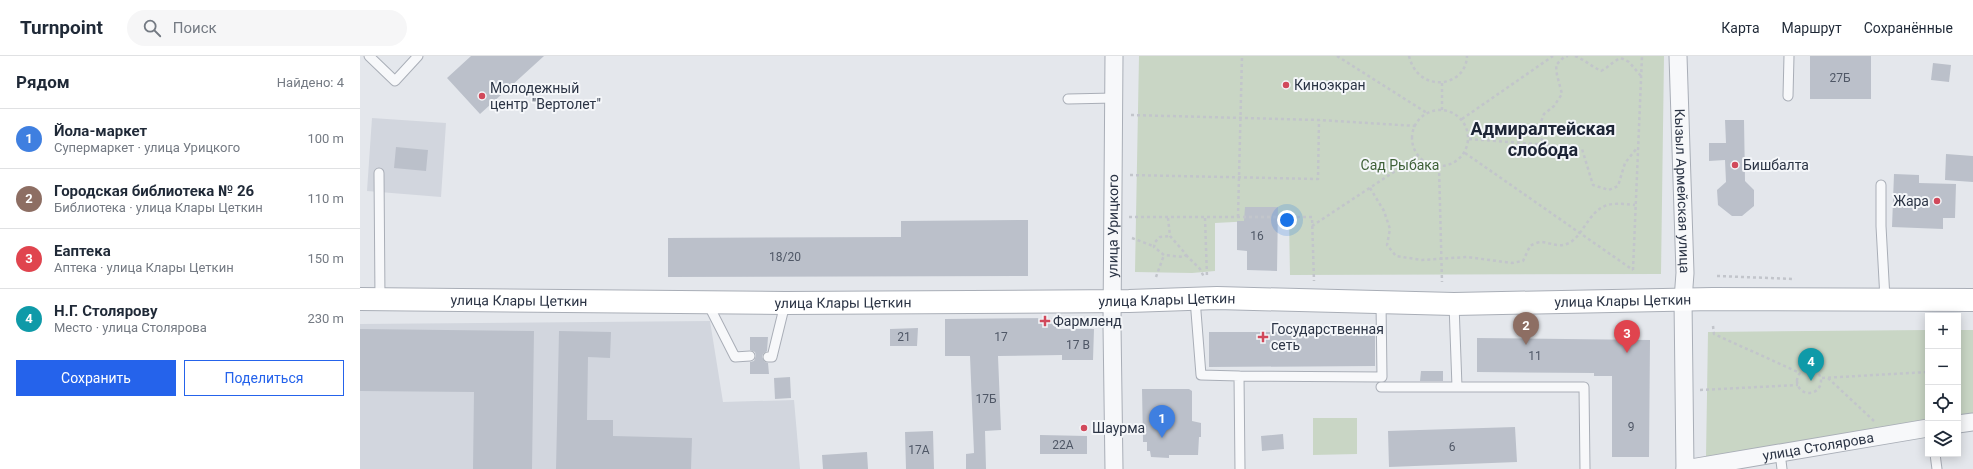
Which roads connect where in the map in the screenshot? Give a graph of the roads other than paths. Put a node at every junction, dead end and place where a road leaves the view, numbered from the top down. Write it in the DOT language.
graph roads {
  1 [pos="369,56"];
  2 [pos="418,56"];
  3 [pos="1114,56"];
  4 [pos="1678,56"];
  5 [pos="1789,56"];
  6 [pos="1788,96"];
  7 [pos="1114,98"];
  8 [pos="1068,99"];
  9 [pos="379,173"];
  10 [pos="1881,185"];
  11 [pos="370,299"];
  12 [pos="1195,299"];
  13 [pos="1885,299"];
  14 [pos="1682,300"];
  15 [pos="1973,300"];
  16 [pos="1113,301"];
  17 [pos="708,302"];
  18 [pos="786,303"];
  19 [pos="1381,303"];
  20 [pos="1454,304"];
  21 [pos="750,356"];
  22 [pos="768,357"];
  23 [pos="1239,376"];
  24 [pos="1381,387"];
  25 [pos="1456,387"];
  26 [pos="1973,422"];
  27 [pos="1961,424"];
  28 [pos="1925,429"];
  29 [pos="1935,457"];
  30 [pos="1781,461"];
  31 [pos="1114,469"];
  32 [pos="1240,469"];
  33 [pos="1585,469"];
  34 [pos="1685,469"];
  35 [pos="1937,469"];
  1 -- 2 [label="lane"];
  3 -- 7 [label="street, улица Урицкого"];
  4 -- 14 [label="street, Кызыл Армейская улица"];
  5 -- 6 [label="lane"];
  7 -- 8 [label="lane"];
  7 -- 16 [label="street, улица Урицкого"];
  9 -- 11 [label="lane"];
  10 -- 13 [label="lane"];
  11 -- 17 [label="main road, улица Клары Цеткин"];
  12 -- 16 [label="main road, улица Клары Цеткин"];
  12 -- 19 [label="main road, улица Клары Цеткин"];
  12 -- 23 [label="lane"];
  13 -- 14 [label="main road, улица Клары Цеткин"];
  13 -- 15 [label="main road, улица Клары Цеткин"];
  14 -- 20 [label="main road, улица Клары Цеткин"];
  14 -- 34 [label="street, Кызыл Армейская улица"];
  16 -- 18 [label="main road, улица Клары Цеткин"];
  16 -- 31 [label="street, улица Урицкого"];
  17 -- 18 [label="main road, улица Клары Цеткин"];
  17 -- 21 [label="lane"];
  18 -- 22 [label="lane"];
  19 -- 20 [label="main road, улица Клары Цеткин"];
  19 -- 23 [label="lane"];
  20 -- 25 [label="lane"];
  23 -- 32 [label="lane"];
  24 -- 25 [label="lane"];
  25 -- 33 [label="lane"];
  26 -- 27 [label="street"];
  28 -- 30 [label="street, улица Столярова"];
  29 -- 35 [label="lane"];
  30 -- 34 [label="street, улица Столярова"];
}
